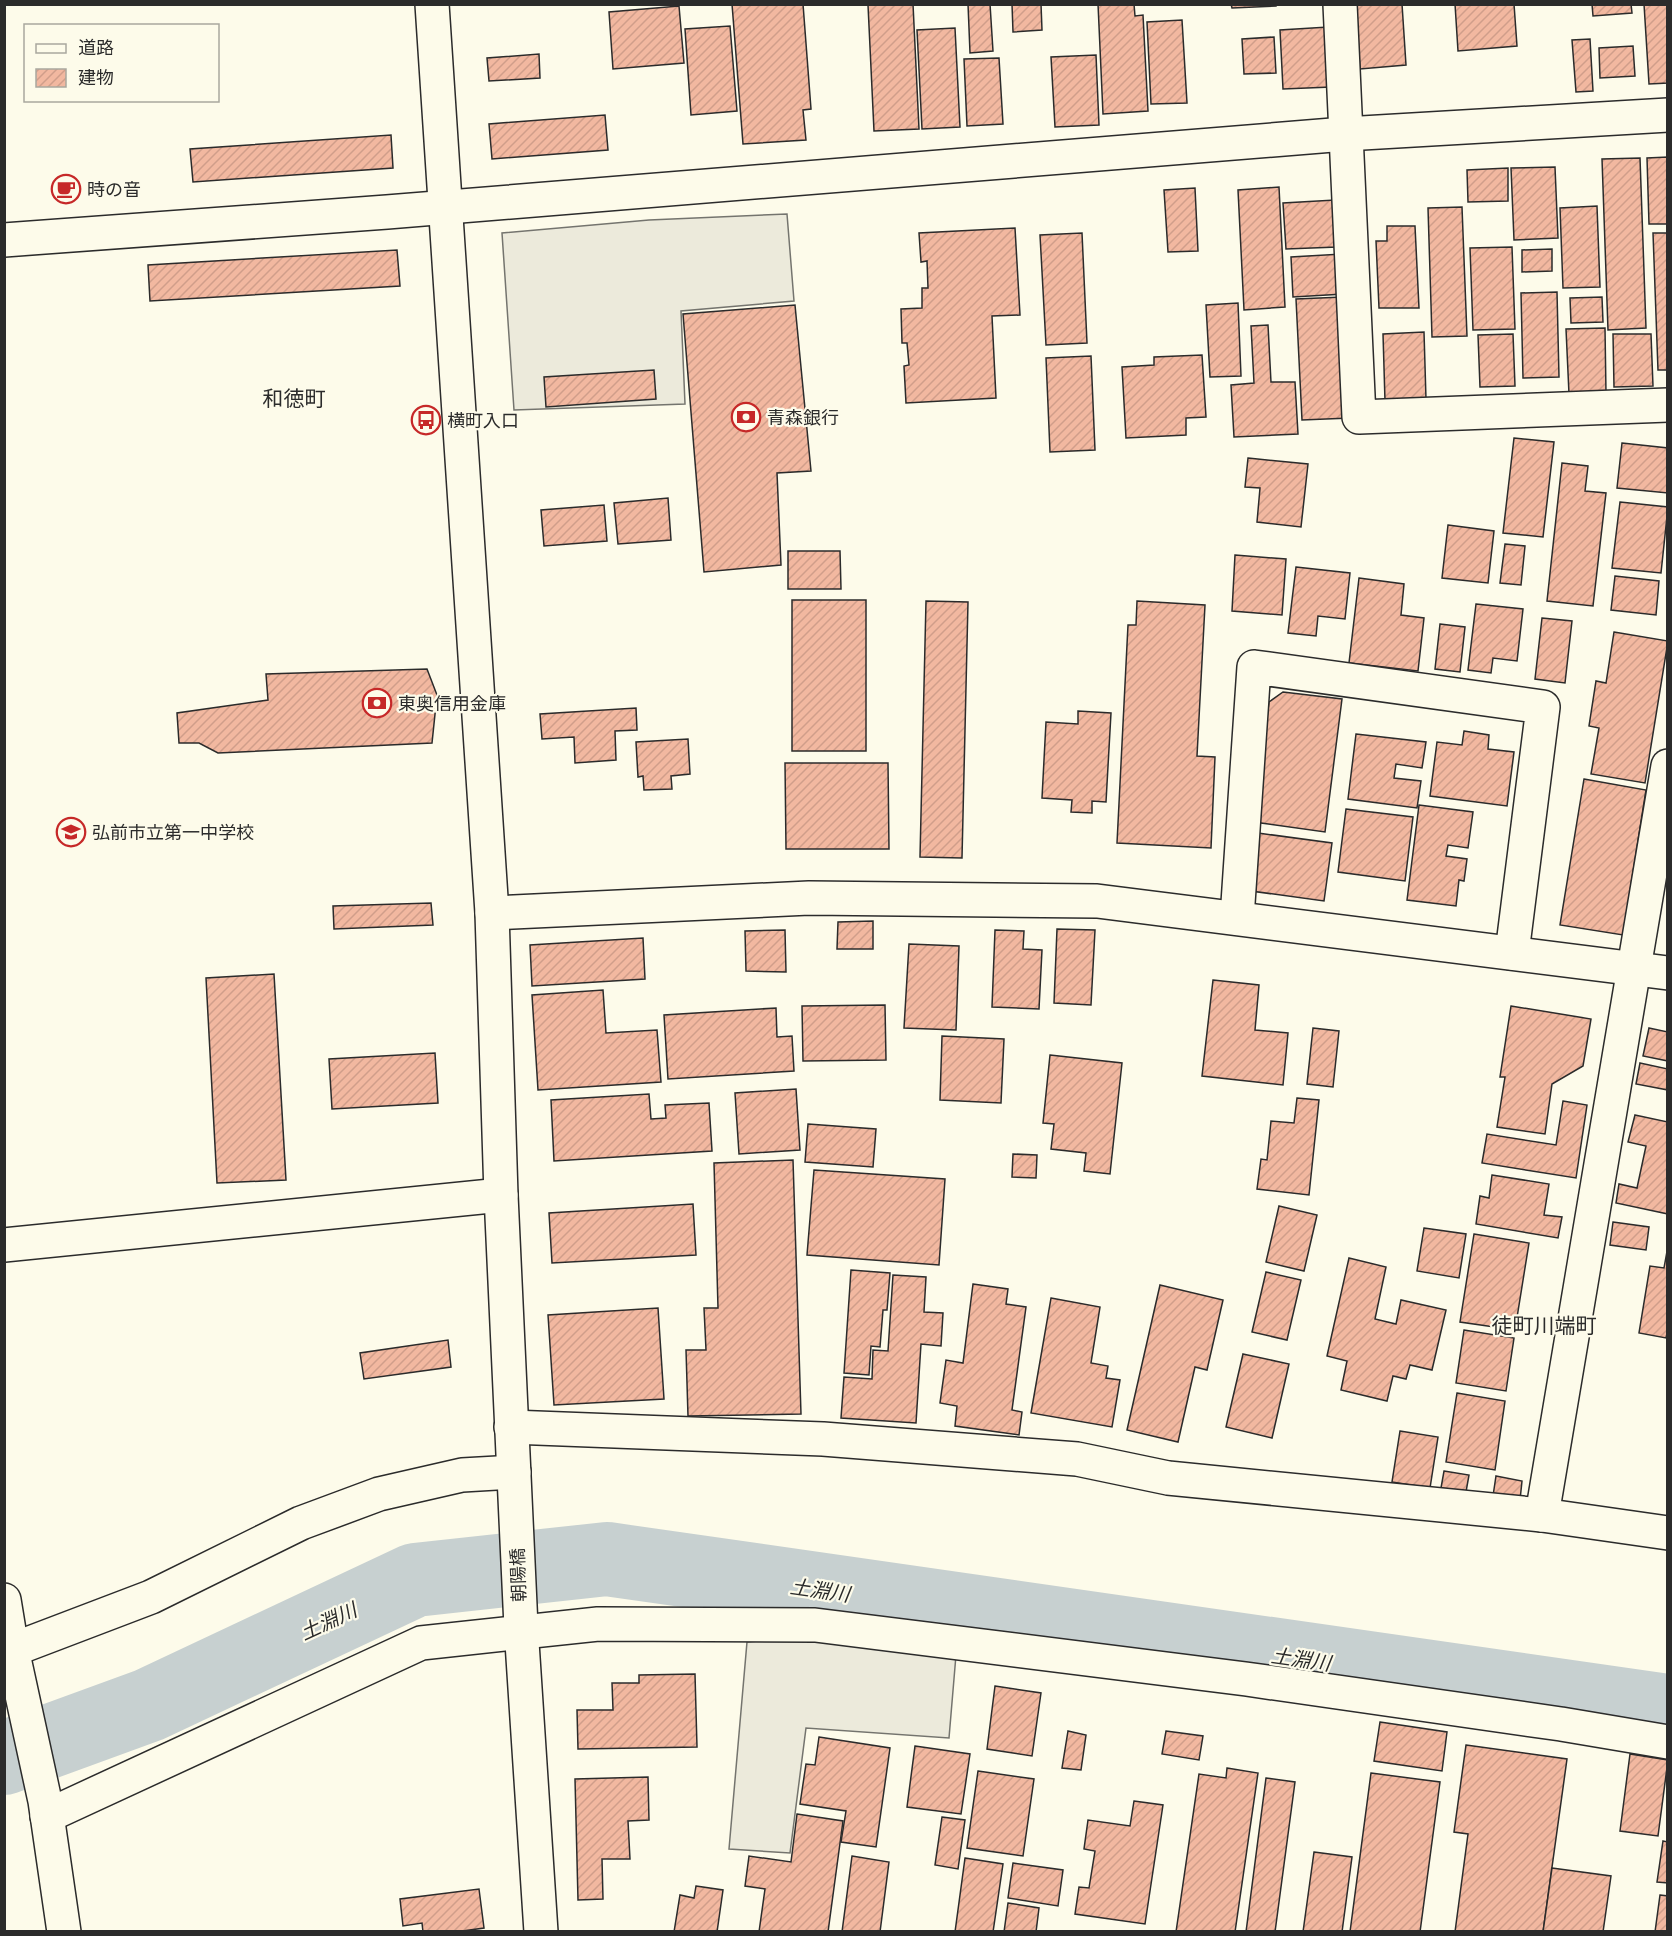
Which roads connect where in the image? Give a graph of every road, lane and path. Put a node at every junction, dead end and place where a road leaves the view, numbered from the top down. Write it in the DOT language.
graph roads {
  1 [pos="432,4"];
  2 [pos="1340,4"];
  3 [pos="1668,115"];
  4 [pos="1345,134"];
  5 [pos="446,207"];
  6 [pos="4,240"];
  7 [pos="1668,405"];
  8 [pos="1668,766"];
  9 [pos="492,913"];
  10 [pos="1237,918"];
  11 [pos="1512,953"];
  12 [pos="1635,969"];
  13 [pos="1668,973"];
  14 [pos="501,1195"];
  15 [pos="4,1245"];
  16 [pos="512,1427"];
  17 [pos="514,1472"];
  18 [pos="1542,1515"];
  19 [pos="1668,1533"];
  20 [pos="4,1600"];
  21 [pos="521,1630"];
  22 [pos="8,1651"];
  23 [pos="1668,1742"];
  24 [pos="46,1808"];
  25 [pos="64,1932"];
  26 [pos="541,1932"];
  1 -- 5 [label="street, 朝陽橋"];
  2 -- 4 [label="street"];
  3 -- 4 [label="street"];
  4 -- 5 [label="street"];
  4 -- 7 [label="street"];
  5 -- 6 [label="street"];
  5 -- 9 [label="street, 朝陽橋"];
  8 -- 12 [label="street"];
  9 -- 10 [label="street"];
  9 -- 14 [label="street, 朝陽橋"];
  10 -- 11 [label="street"];
  10 -- 11 [label="street"];
  11 -- 12 [label="street"];
  12 -- 13 [label="street"];
  12 -- 18 [label="street"];
  14 -- 15 [label="street"];
  14 -- 16 [label="street, 朝陽橋"];
  16 -- 17 [label="street, 朝陽橋"];
  16 -- 18 [label="street"];
  17 -- 21 [label="street, 朝陽橋"];
  17 -- 22 [label="street"];
  18 -- 19 [label="street"];
  20 -- 22 [label="street"];
  21 -- 23 [label="street"];
  21 -- 24 [label="street"];
  21 -- 26 [label="street, 朝陽橋"];
  22 -- 24 [label="street"];
  24 -- 25 [label="street"];
}
